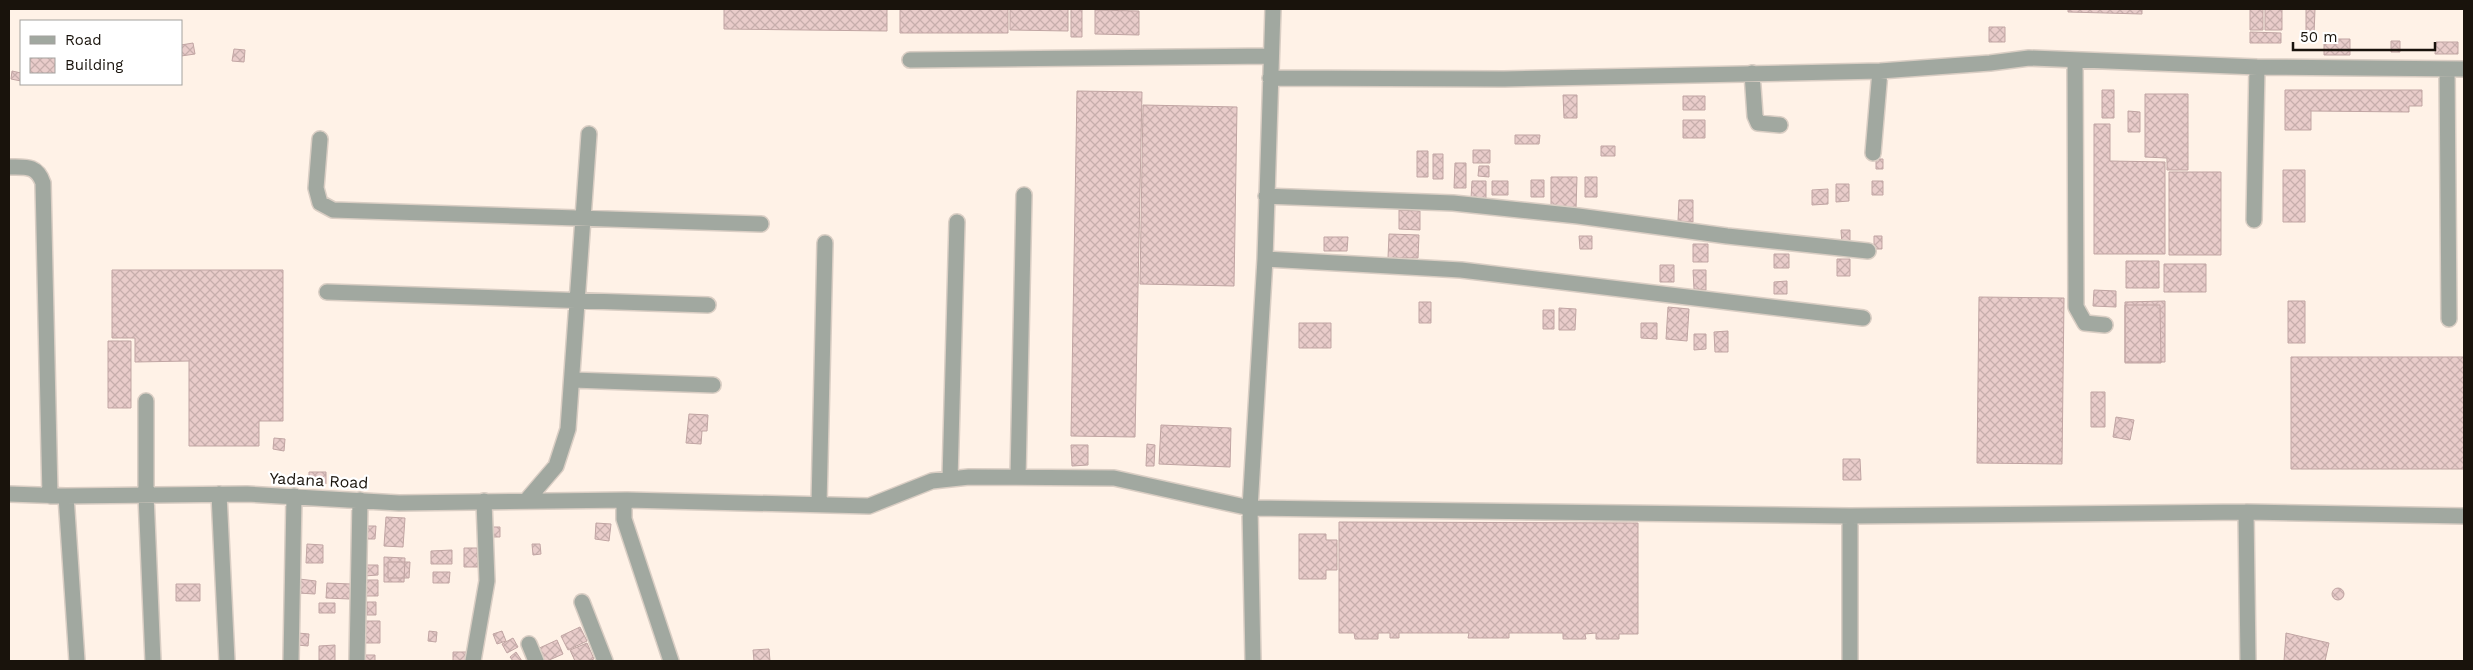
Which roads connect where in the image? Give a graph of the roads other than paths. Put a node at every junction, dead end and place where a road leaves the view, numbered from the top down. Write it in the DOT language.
graph roads {
  1 [pos="1273,9"];
  2 [pos="1271,56"];
  3 [pos="910,60"];
  4 [pos="2075,60"];
  5 [pos="2257,67"];
  6 [pos="2447,69"];
  7 [pos="2464,69"];
  8 [pos="1880,71"];
  9 [pos="1752,73"];
  10 [pos="1270,78"];
  11 [pos="1780,125"];
  12 [pos="589,134"];
  13 [pos="320,139"];
  14 [pos="1873,153"];
  15 [pos="9,166"];
  16 [pos="1024,195"];
  17 [pos="1266,196"];
  18 [pos="584,218"];
  19 [pos="2254,220"];
  20 [pos="957,222"];
  21 [pos="761,224"];
  22 [pos="825,243"];
  23 [pos="1868,251"];
  24 [pos="1265,259"];
  25 [pos="327,292"];
  26 [pos="579,300"];
  27 [pos="708,305"];
  28 [pos="1863,318"];
  29 [pos="2448,319"];
  30 [pos="2106,325"];
  31 [pos="573,380"];
  32 [pos="712,386"];
  33 [pos="146,401"];
  34 [pos="1018,477"];
  35 [pos="950,479"];
  36 [pos="9,494"];
  37 [pos="220,494"];
  38 [pos="146,495"];
  39 [pos="50,496"];
  40 [pos="66,496"];
  41 [pos="294,496"];
  42 [pos="360,500"];
  43 [pos="627,500"];
  44 [pos="526,501"];
  45 [pos="484,502"];
  46 [pos="819,504"];
  47 [pos="1250,508"];
  48 [pos="2246,512"];
  49 [pos="1850,516"];
  50 [pos="2464,516"];
  51 [pos="582,602"];
  52 [pos="529,644"];
  53 [pos="78,661"];
  54 [pos="153,661"];
  55 [pos="227,661"];
  56 [pos="291,661"];
  57 [pos="357,661"];
  58 [pos="473,661"];
  59 [pos="536,661"];
  60 [pos="605,661"];
  61 [pos="671,661"];
  62 [pos="1253,661"];
  63 [pos="1850,661"];
  64 [pos="2248,661"];
  1 -- 2 [label="street"];
  2 -- 3 [label="street"];
  2 -- 10 [label="street"];
  4 -- 5 [label="street"];
  4 -- 8 [label="street"];
  4 -- 30 [label="street"];
  5 -- 6 [label="street"];
  5 -- 19 [label="street"];
  6 -- 7 [label="street"];
  6 -- 29 [label="street"];
  8 -- 9 [label="street"];
  8 -- 14 [label="street"];
  9 -- 10 [label="street"];
  9 -- 11 [label="street"];
  10 -- 17 [label="street"];
  12 -- 18 [label="street"];
  13 -- 18 [label="street"];
  15 -- 39 [label="street"];
  16 -- 34 [label="street"];
  17 -- 23 [label="street"];
  17 -- 24 [label="street"];
  18 -- 21 [label="street"];
  18 -- 26 [label="street"];
  20 -- 35 [label="street"];
  22 -- 46 [label="street"];
  24 -- 28 [label="street"];
  24 -- 47 [label="street"];
  25 -- 26 [label="street"];
  26 -- 27 [label="street"];
  26 -- 31 [label="street"];
  31 -- 32 [label="street"];
  31 -- 44 [label="street"];
  33 -- 38 [label="street"];
  34 -- 35 [label="street, Yadana Road"];
  34 -- 47 [label="street, Yadana Road"];
  35 -- 46 [label="street, Yadana Road"];
  36 -- 39 [label="street, Yadana Road"];
  37 -- 38 [label="street, Yadana Road"];
  37 -- 41 [label="street, Yadana Road"];
  37 -- 55 [label="street"];
  38 -- 40 [label="street, Yadana Road"];
  38 -- 54 [label="street"];
  39 -- 40 [label="street, Yadana Road"];
  40 -- 53 [label="street"];
  41 -- 42 [label="street, Yadana Road"];
  41 -- 56 [label="street"];
  42 -- 45 [label="street, Yadana Road"];
  42 -- 57 [label="street"];
  43 -- 44 [label="street, Yadana Road"];
  43 -- 46 [label="street, Yadana Road"];
  43 -- 61 [label="street"];
  44 -- 45 [label="street, Yadana Road"];
  45 -- 58 [label="street"];
  47 -- 49 [label="street, Yadana Road"];
  47 -- 62 [label="street"];
  48 -- 49 [label="street, Yadana Road"];
  48 -- 50 [label="street, Yadana Road"];
  48 -- 64 [label="street"];
  49 -- 63 [label="street"];
  51 -- 60 [label="street"];
  52 -- 59 [label="street"];
}
